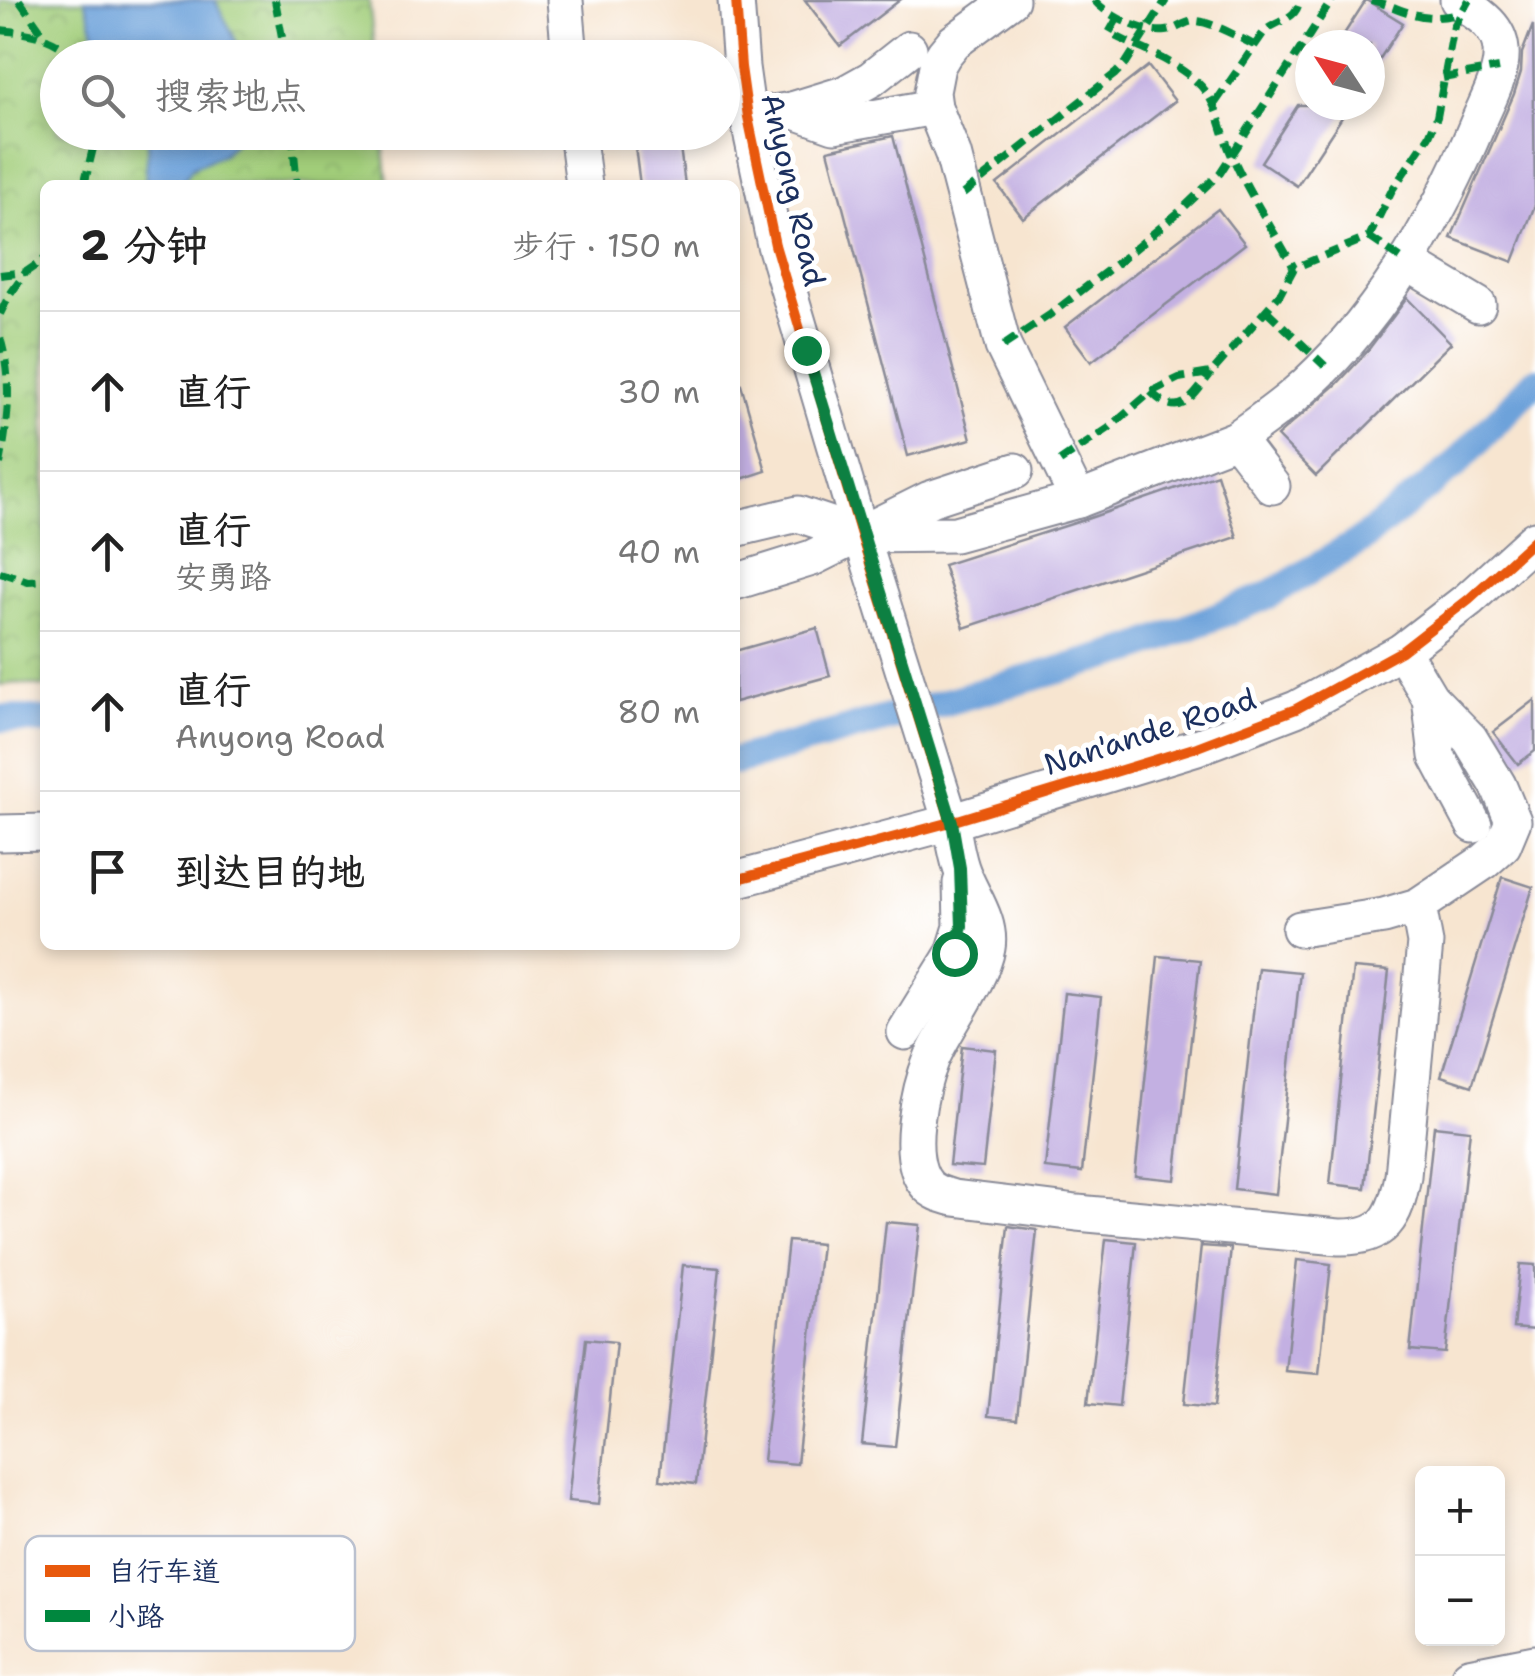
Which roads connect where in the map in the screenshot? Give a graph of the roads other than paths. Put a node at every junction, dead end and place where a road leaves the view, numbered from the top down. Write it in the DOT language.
graph roads {
  1 [pos="565,0"];
  2 [pos="736,0"];
  3 [pos="1011,0"];
  4 [pos="1458,0"];
  5 [pos="568,40"];
  6 [pos="739,40"];
  7 [pos="910,49"];
  8 [pos="740,54"];
  9 [pos="934,108"];
  10 [pos="792,110"];
  11 [pos="748,117"];
  12 [pos="579,150"];
  13 [pos="583,180"];
  14 [pos="1406,262"];
  15 [pos="1478,306"];
  16 [pos="1236,439"];
  17 [pos="1015,472"];
  18 [pos="1272,486"];
  19 [pos="1078,500"];
  20 [pos="740,528"];
  21 [pos="861,535"];
  22 [pos="1535,539"];
  23 [pos="740,580"];
  24 [pos="1402,652"];
  25 [pos="1430,698"];
  26 [pos="952,822"];
  27 [pos="1474,825"];
  28 [pos="40,832"];
  29 [pos="0,833"];
  30 [pos="960,868"];
  31 [pos="740,879"];
  32 [pos="1418,906"];
  33 [pos="1300,929"];
  34 [pos="905,1032"];
  35 [pos="1535,1663"];
  36 [pos="1469,1676"];
  1 -- 5 [label="street"];
  2 -- 6 [label="street, Anyong Road"];
  3 -- 9 [label="street"];
  4 -- 14 [label="street"];
  7 -- 10 [label="street"];
  8 -- 11 [label="street, Anyong Road"];
  9 -- 10 [label="street"];
  9 -- 19 [label="street"];
  10 -- 11 [label="street"];
  11 -- 21 [label="street, Anyong Road"];
  12 -- 13 [label="street"];
  14 -- 15 [label="street"];
  14 -- 16 [label="street"];
  16 -- 18 [label="street"];
  16 -- 19 [label="street"];
  17 -- 21 [label="street"];
  19 -- 21 [label="street"];
  20 -- 21 [label="street"];
  21 -- 23 [label="street"];
  21 -- 26 [label="street, Anyong Road"];
  22 -- 24 [label="street, Nan'ande Road"];
  24 -- 25 [label="street"];
  24 -- 26 [label="street, Nan'ande Road"];
  25 -- 27 [label="street"];
  25 -- 32 [label="street"];
  26 -- 30 [label="street, Anyong Road"];
  26 -- 31 [label="street, Nan'ande Road"];
  28 -- 29 [label="street"];
  30 -- 32 [label="street"];
  30 -- 34 [label="street"];
  32 -- 33 [label="street"];
  35 -- 36 [label="street"];
}
